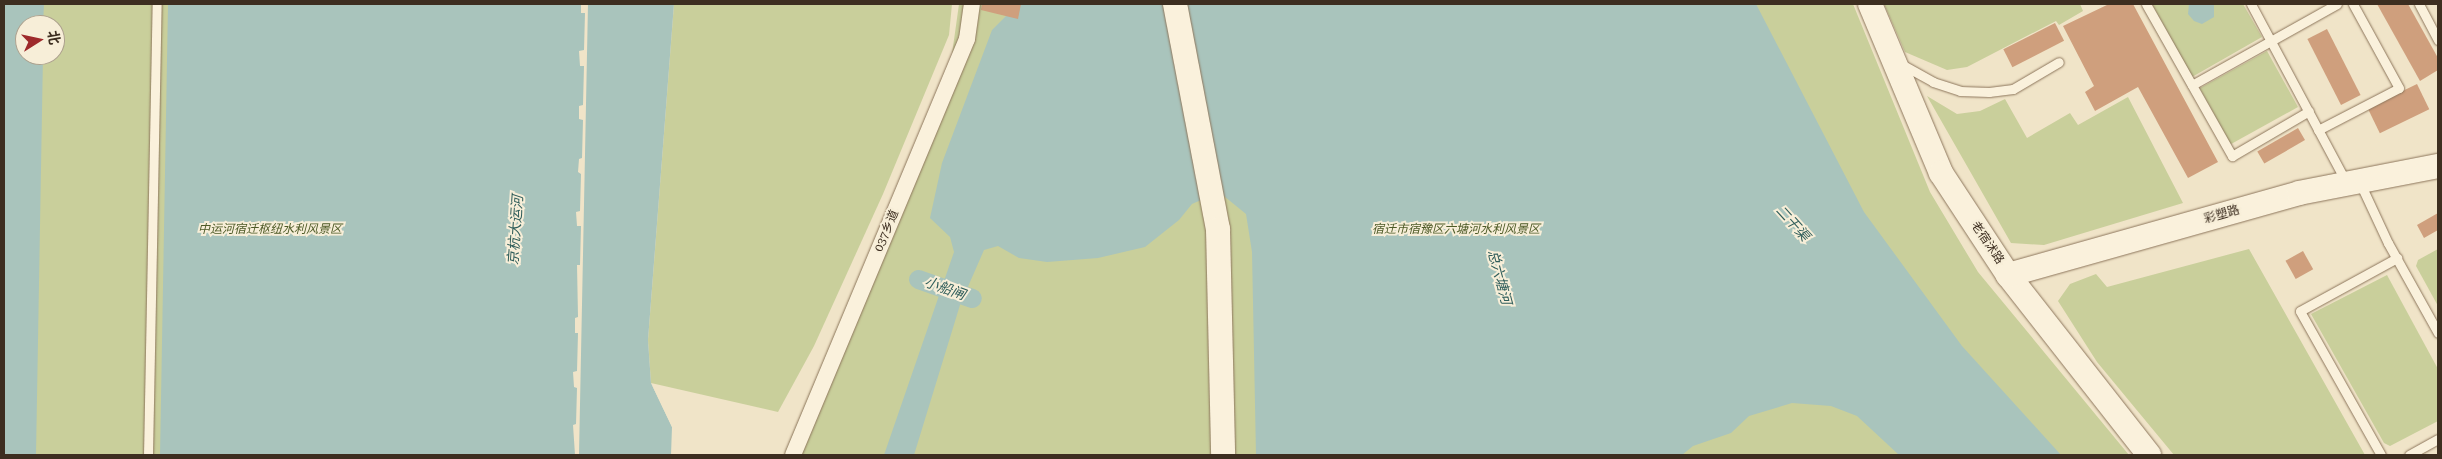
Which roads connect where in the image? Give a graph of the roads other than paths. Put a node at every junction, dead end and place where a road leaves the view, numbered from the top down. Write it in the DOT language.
graph roads {
  1 [pos="156,4"];
  2 [pos="972,4"];
  3 [pos="1175,4"];
  4 [pos="1870,4"];
  5 [pos="2146,4"];
  6 [pos="2252,4"];
  7 [pos="2337,4"];
  8 [pos="2354,4"];
  9 [pos="2419,4"];
  10 [pos="2438,40"];
  11 [pos="2271,41"];
  12 [pos="1892,59"];
  13 [pos="2060,62"];
  14 [pos="2192,85"];
  15 [pos="2309,112"];
  16 [pos="2318,130"];
  17 [pos="2438,166"];
  18 [pos="2353,182"];
  19 [pos="2397,258"];
  20 [pos="2008,275"];
  21 [pos="2438,334"];
  22 [pos="2438,439"];
  23 [pos="148,455"];
  24 [pos="793,455"];
  25 [pos="1223,455"];
  26 [pos="2149,455"];
  27 [pos="2381,455"];
  28 [pos="2409,455"];
  1 -- 23 [label="lane"];
  2 -- 24 [label="street, 037乡道"];
  3 -- 25 [label="street"];
  4 -- 12 [label="street, 老宿沭路"];
  5 -- 14 [label="lane"];
  6 -- 11 [label="lane"];
  7 -- 11 [label="lane"];
  8 -- 16 [label="lane"];
  9 -- 10 [label="lane"];
  11 -- 14 [label="lane"];
  11 -- 15 [label="lane"];
  12 -- 13 [label="lane"];
  12 -- 20 [label="street, 老宿沭路"];
  14 -- 15 [label="lane"];
  15 -- 16 [label="lane"];
  16 -- 18 [label="lane"];
  17 -- 18 [label="street, 彩塑路"];
  18 -- 19 [label="lane"];
  18 -- 20 [label="street, 彩塑路"];
  19 -- 21 [label="lane"];
  19 -- 27 [label="lane"];
  20 -- 26 [label="street, 老宿沭路"];
  22 -- 28 [label="lane"];
}
